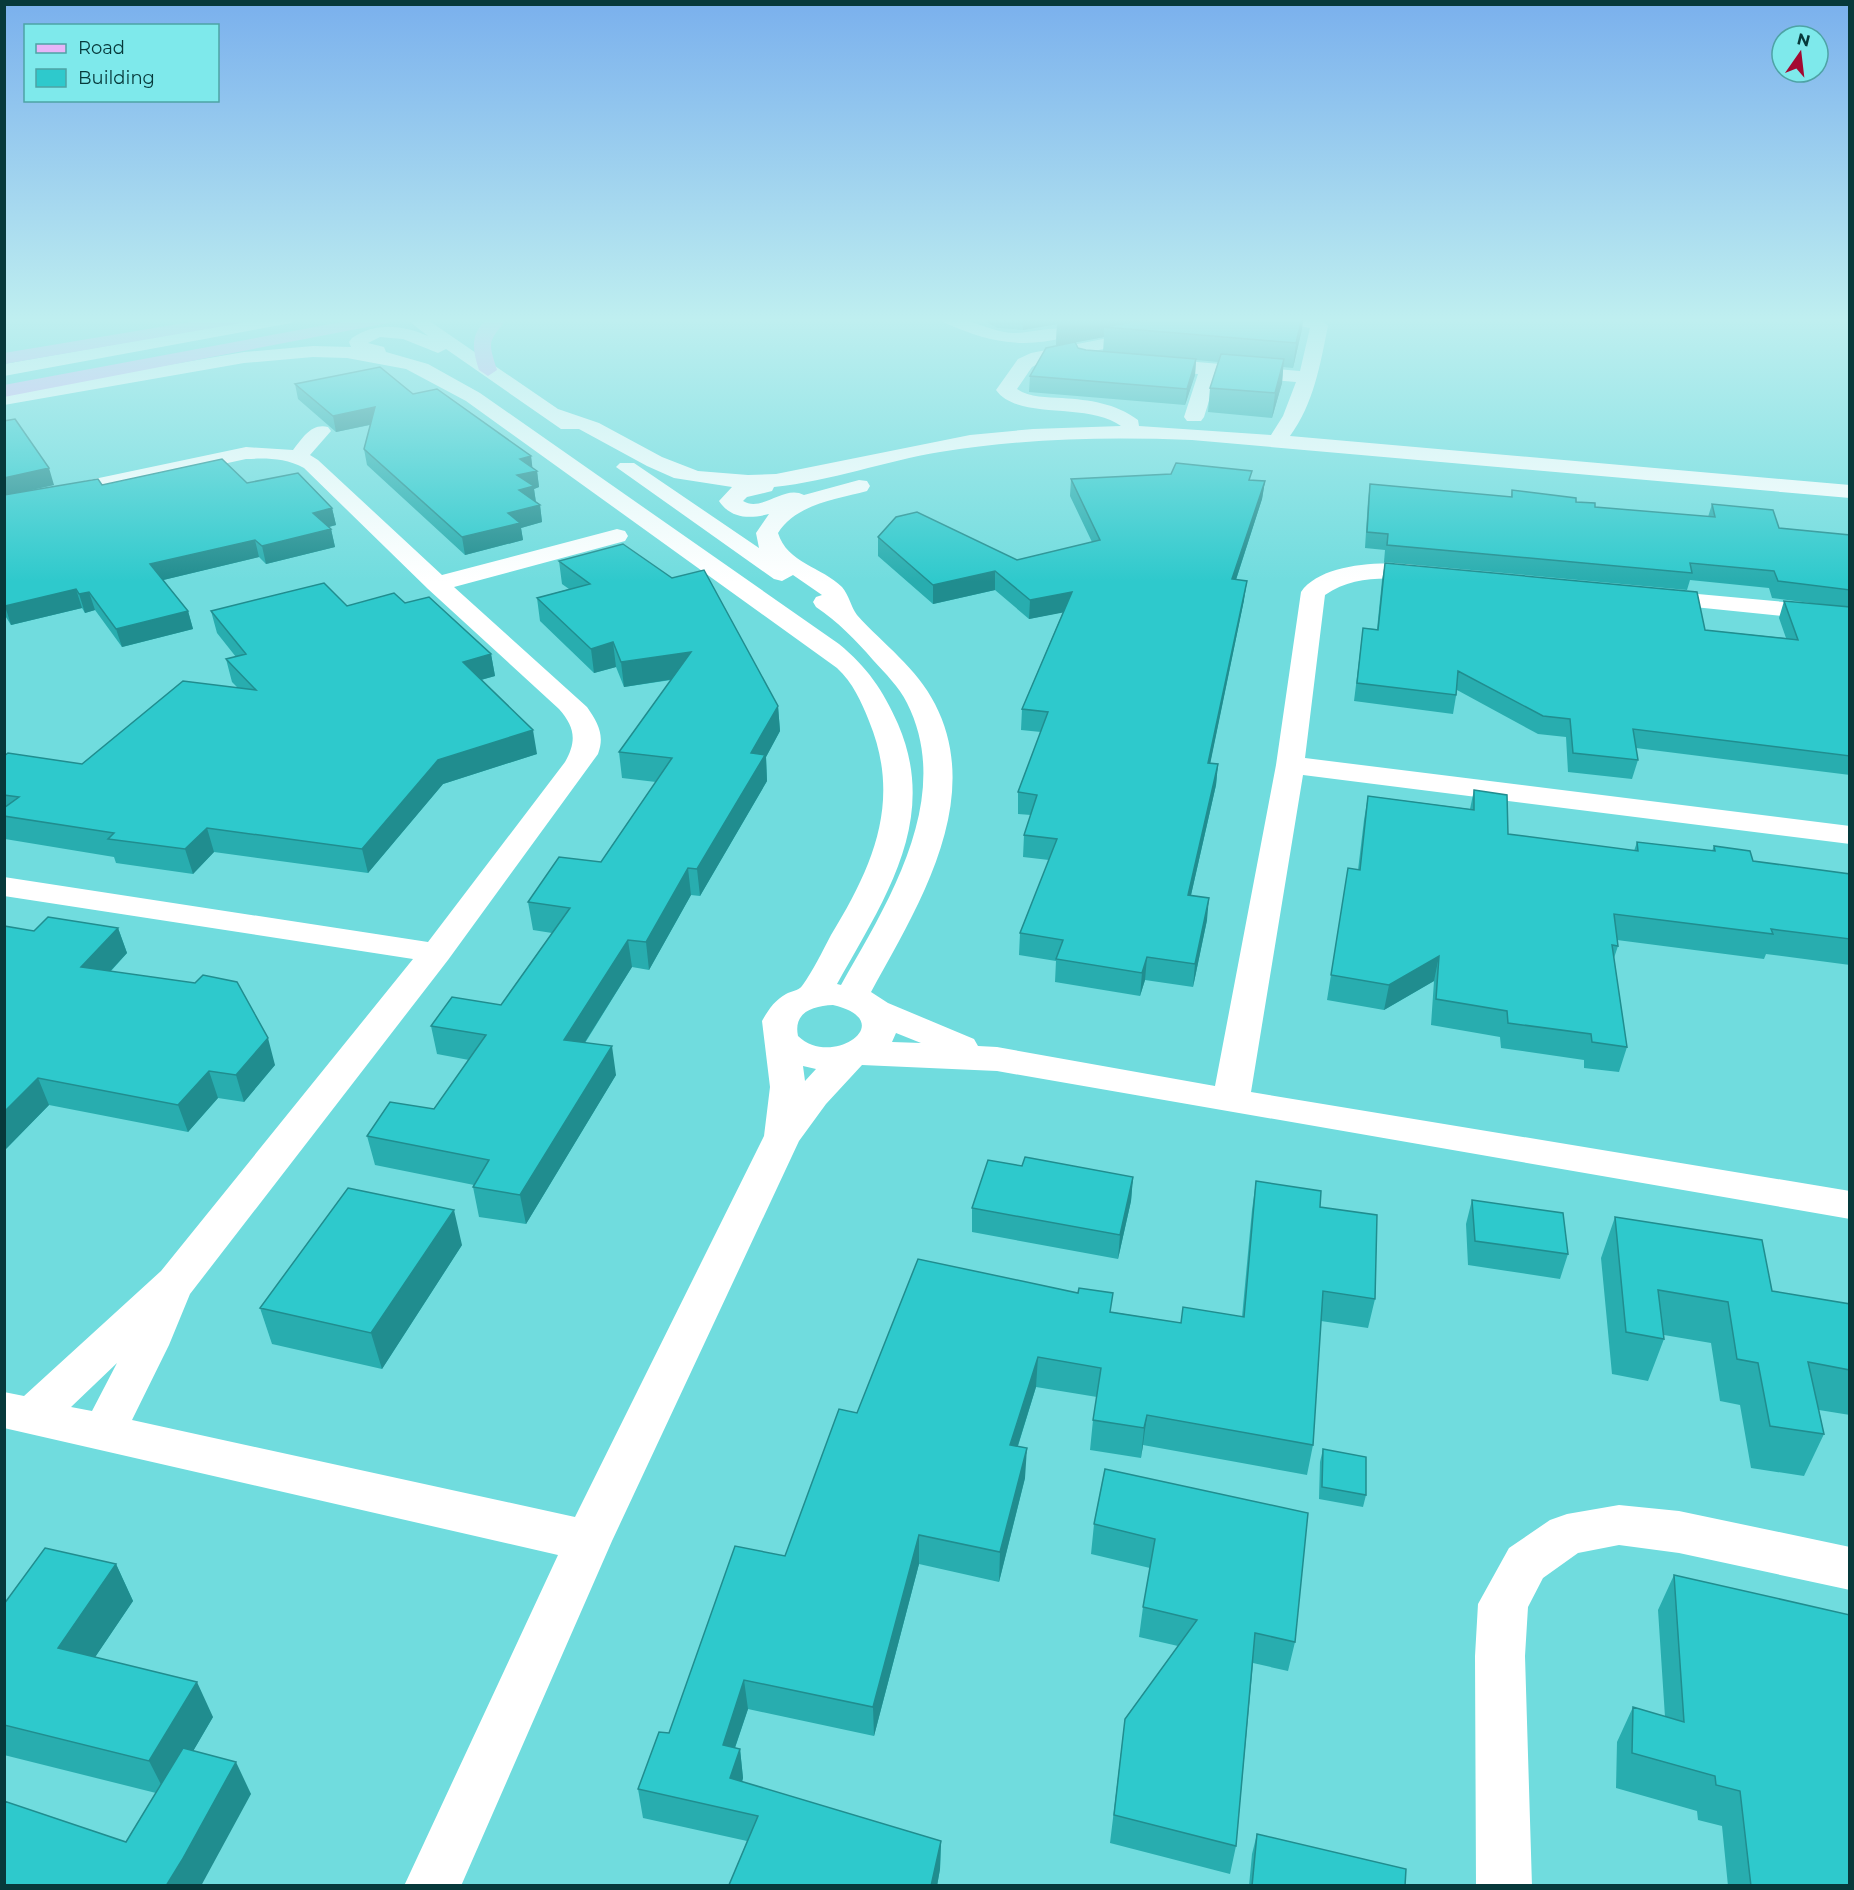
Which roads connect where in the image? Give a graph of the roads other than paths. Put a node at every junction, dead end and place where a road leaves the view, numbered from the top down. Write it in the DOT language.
graph roads {
  1 [pos="486,406"];
  2 [pos="541,406"];
  3 [pos="1087,406"];
  4 [pos="1200,406"];
  5 [pos="1295,406"];
  6 [pos="551,413"];
  7 [pos="1194,417"];
  8 [pos="1131,424"];
  9 [pos="1290,425"];
  10 [pos="321,430"];
  11 [pos="1108,431"];
  12 [pos="1276,442"];
  13 [pos="298,456"];
  14 [pos="884,478"];
  15 [pos="786,480"];
  16 [pos="1850,492"];
  17 [pos="4,504"];
  18 [pos="1810,509"];
  19 [pos="617,536"];
  20 [pos="1448,576"];
  21 [pos="437,584"];
  22 [pos="1625,594"];
  23 [pos="843,614"];
  24 [pos="1850,616"];
  25 [pos="1290,765"];
  26 [pos="1850,835"];
  27 [pos="4,886"];
  28 [pos="436,953"];
  29 [pos="813,996"];
  30 [pos="864,1003"];
  31 [pos="781,1041"];
  32 [pos="855,1055"];
  33 [pos="997,1059"];
  34 [pos="1231,1101"];
  35 [pos="782,1137"];
  36 [pos="1850,1205"];
  37 [pos="176,1282"];
  38 [pos="18,1413"];
  39 [pos="104,1432"];
  40 [pos="588,1541"];
  41 [pos="1850,1569"];
  42 [pos="432,1886"];
  43 [pos="1504,1886"];
  1 -- 29 [label="street"];
  2 -- 6 [label="street"];
  3 -- 8 [label="street"];
  4 -- 7 [label="street"];
  5 -- 9 [label="street"];
  6 -- 15 [label="street"];
  6 -- 23 [label="street"];
  7 -- 8 [label="street"];
  7 -- 9 [label="street"];
  8 -- 11 [label="street"];
  9 -- 12 [label="street"];
  10 -- 13 [label="street"];
  11 -- 12 [label="street"];
  11 -- 15 [label="street"];
  12 -- 16 [label="street"];
  13 -- 17 [label="street"];
  13 -- 21 [label="street"];
  14 -- 15 [label="street"];
  14 -- 18 [label="street"];
  14 -- 23 [label="street"];
  19 -- 21 [label="street"];
  20 -- 25 [label="street"];
  21 -- 28 [label="street"];
  22 -- 24 [label="street"];
  23 -- 30 [label="street"];
  25 -- 26 [label="street"];
  25 -- 34 [label="street"];
  27 -- 28 [label="street"];
  28 -- 37 [label="street"];
  29 -- 30 [label="street"];
  29 -- 31 [label="street"];
  30 -- 32 [label="street"];
  30 -- 33 [label="street"];
  31 -- 32 [label="street"];
  31 -- 35 [label="street"];
  32 -- 33 [label="street"];
  32 -- 35 [label="street"];
  33 -- 34 [label="street"];
  34 -- 36 [label="street"];
  35 -- 40 [label="street"];
  37 -- 38 [label="street"];
  37 -- 39 [label="street"];
  38 -- 39 [label="street"];
  39 -- 40 [label="street"];
  40 -- 42 [label="street"];
  41 -- 43 [label="street"];
}
